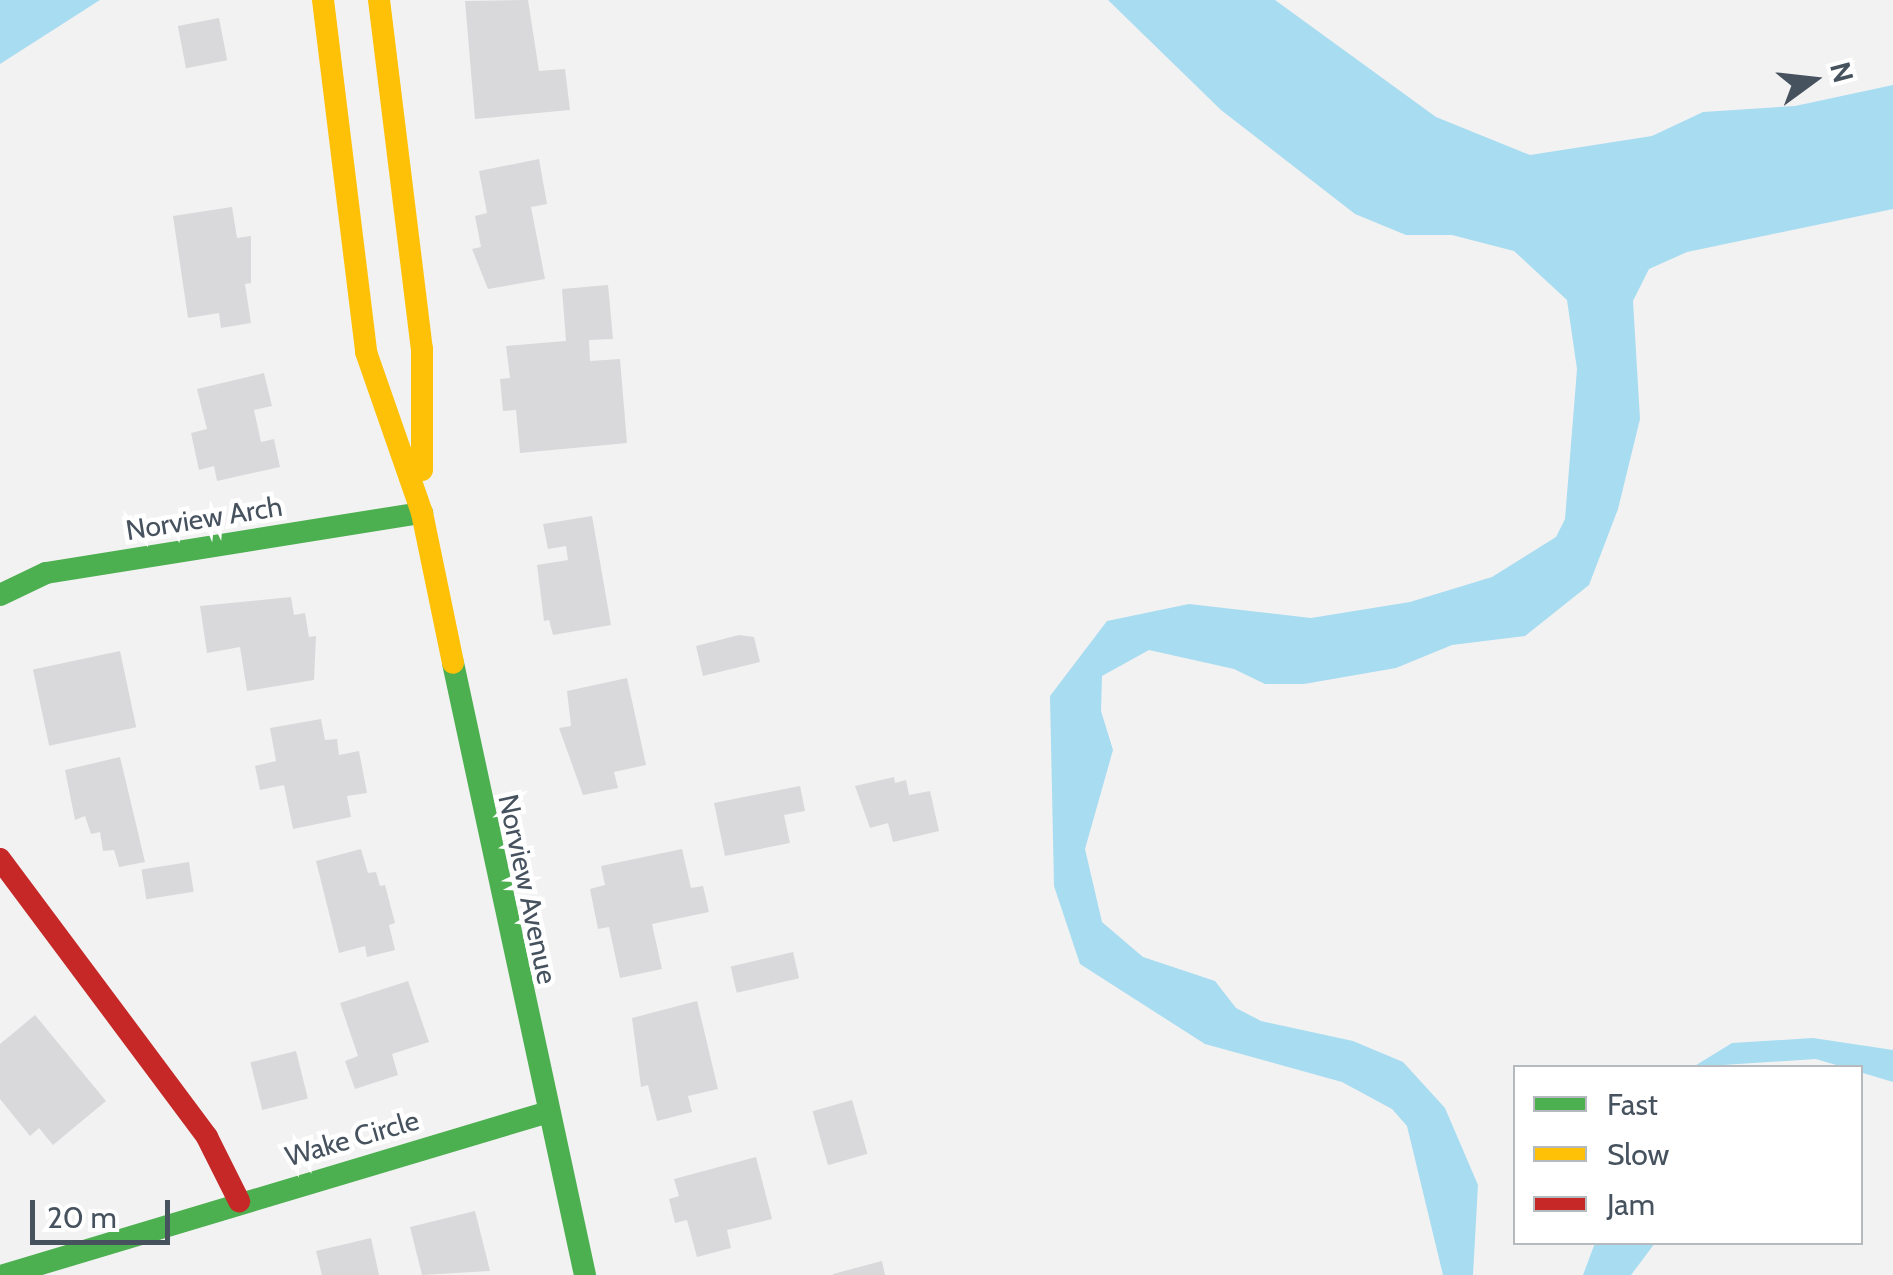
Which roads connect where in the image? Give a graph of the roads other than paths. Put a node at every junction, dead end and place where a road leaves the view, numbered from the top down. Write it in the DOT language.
graph roads {
  1 [pos="323,0"];
  2 [pos="379,0"];
  3 [pos="422,513"];
  4 [pos="0,595"];
  5 [pos="0,859"];
  6 [pos="545,1113"];
  7 [pos="239,1202"];
  8 [pos="4,1275"];
  9 [pos="586,1275"];
  1 -- 3 [label="street, Norview Avenue"];
  2 -- 3 [label="street, Norview Avenue"];
  3 -- 4 [label="street, Norview Arch"];
  3 -- 6 [label="street, Norview Avenue"];
  5 -- 7 [label="street"];
  6 -- 7 [label="street, Wake Circle"];
  6 -- 9 [label="street, Norview Avenue"];
  7 -- 8 [label="street, Wake Circle"];
}
